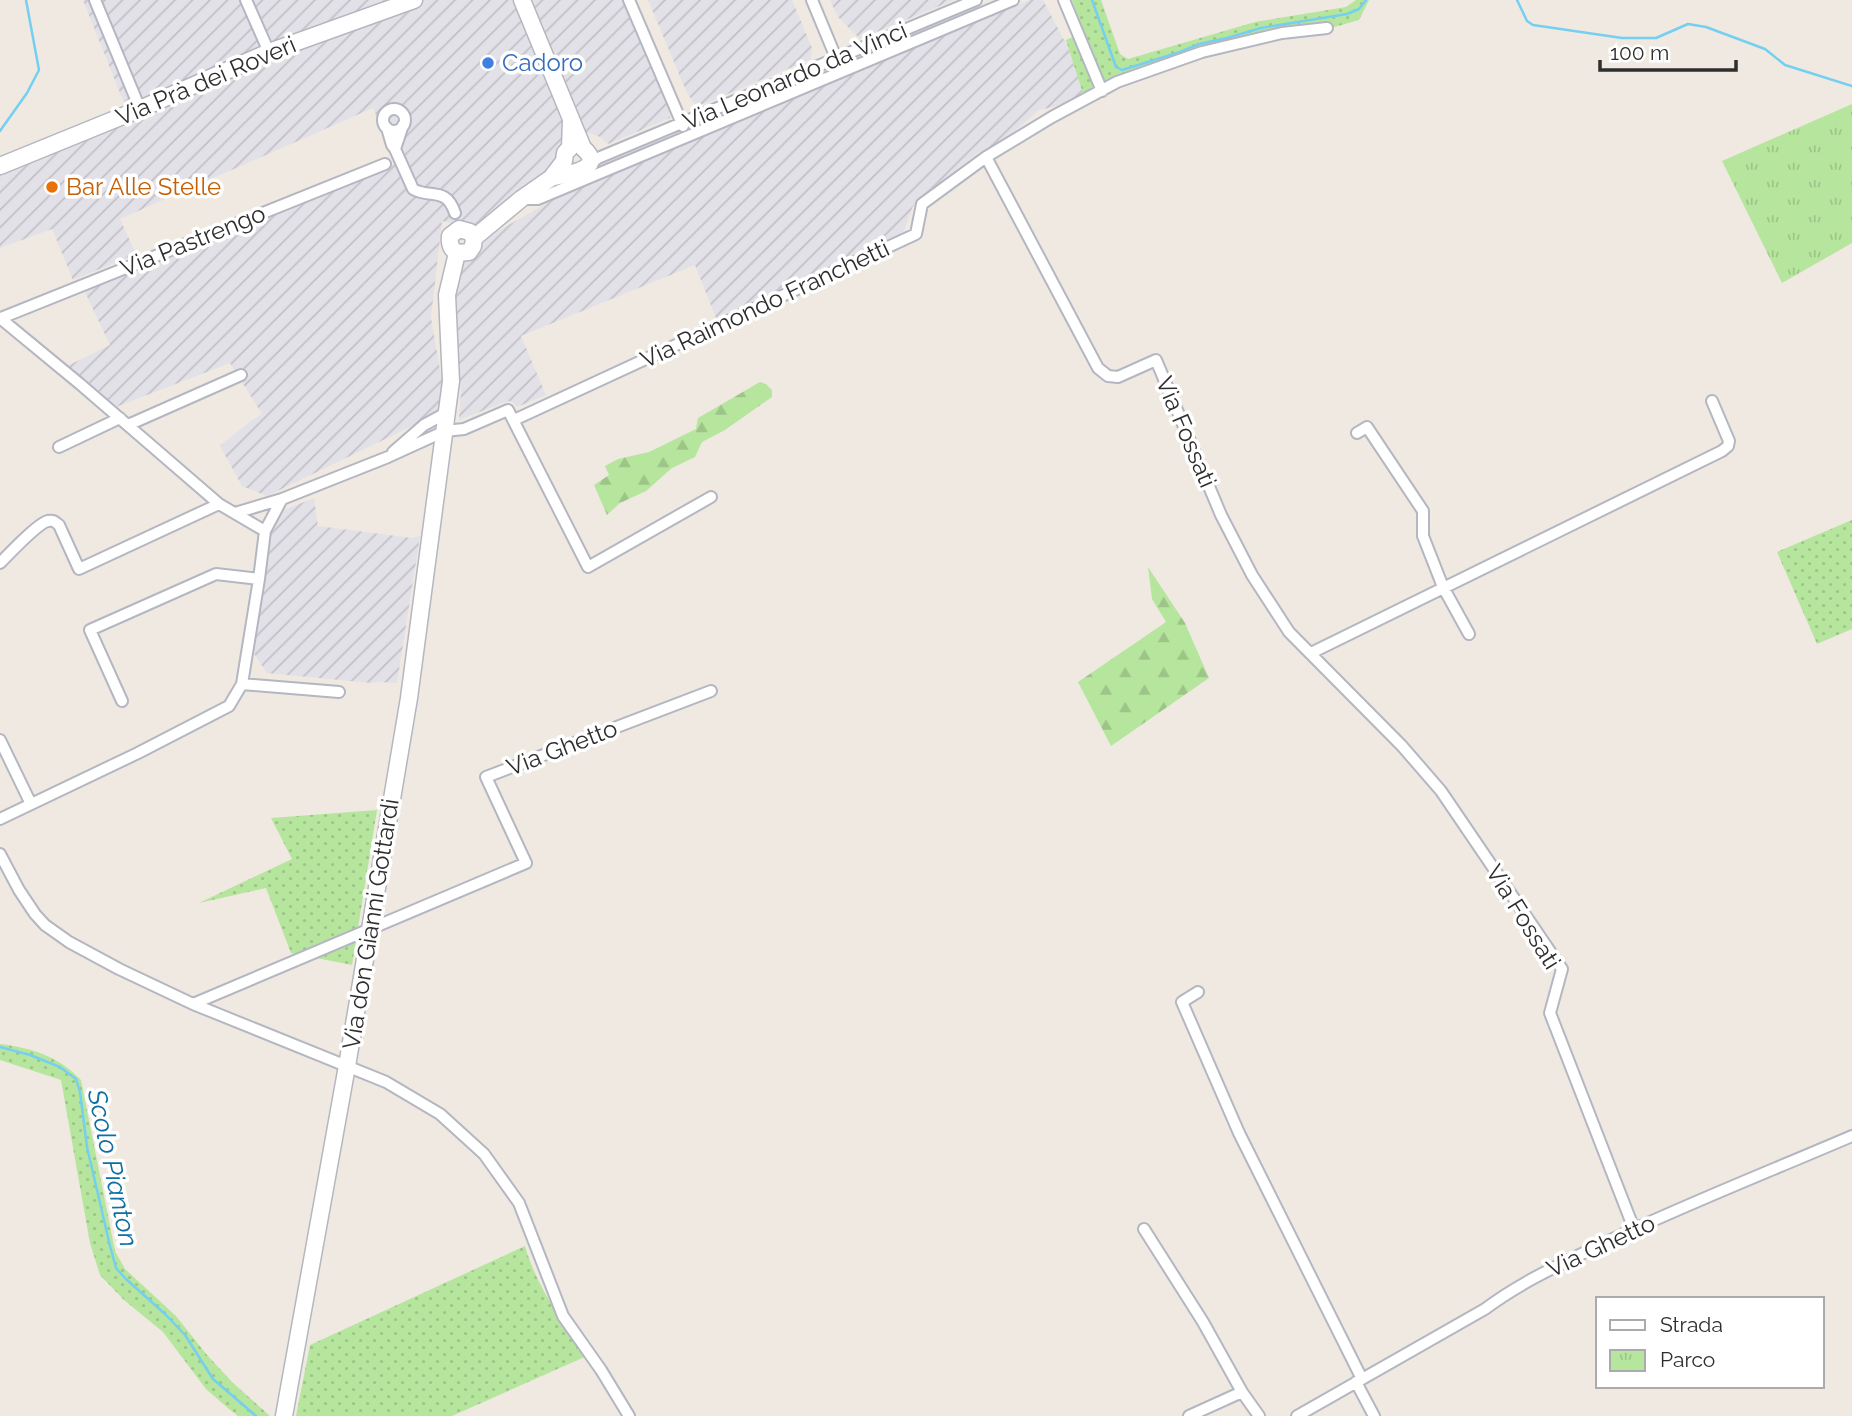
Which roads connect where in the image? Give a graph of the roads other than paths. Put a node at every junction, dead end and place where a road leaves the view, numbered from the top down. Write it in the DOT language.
graph roads {
  1 [pos="95,0"];
  2 [pos="246,0"];
  3 [pos="414,0"];
  4 [pos="522,0"];
  5 [pos="629,0"];
  6 [pos="812,0"];
  7 [pos="976,0"];
  8 [pos="1013,0"];
  9 [pos="1064,0"];
  10 [pos="1327,28"];
  11 [pos="270,52"];
  12 [pos="836,58"];
  13 [pos="842,72"];
  14 [pos="1102,91"];
  15 [pos="140,109"];
  16 [pos="681,123"];
  17 [pos="403,125"];
  18 [pos="387,128"];
  19 [pos="687,136"];
  20 [pos="395,149"];
  21 [pos="578,157"];
  22 [pos="986,157"];
  23 [pos="385,164"];
  24 [pos="0,166"];
  25 [pos="521,199"];
  26 [pos="455,213"];
  27 [pos="470,234"];
  28 [pos="454,245"];
  29 [pos="0,318"];
  30 [pos="241,374"];
  31 [pos="1712,401"];
  32 [pos="448,412"];
  33 [pos="514,420"];
  34 [pos="124,422"];
  35 [pos="445,431"];
  36 [pos="1357,433"];
  37 [pos="59,447"];
  38 [pos="388,457"];
  39 [pos="711,497"];
  40 [pos="282,499"];
  41 [pos="219,505"];
  42 [pos="235,513"];
  43 [pos="265,531"];
  44 [pos="0,563"];
  45 [pos="259,579"];
  46 [pos="1443,587"];
  47 [pos="1469,634"];
  48 [pos="1311,653"];
  49 [pos="242,684"];
  50 [pos="711,691"];
  51 [pos="340,692"];
  52 [pos="122,701"];
  53 [pos="0,740"];
  54 [pos="31,804"];
  55 [pos="0,819"];
  56 [pos="0,854"];
  57 [pos="369,930"];
  58 [pos="1198,992"];
  59 [pos="193,1004"];
  60 [pos="347,1066"];
  61 [pos="1852,1136"];
  62 [pos="1144,1229"];
  63 [pos="1634,1229"];
  64 [pos="1359,1380"];
  65 [pos="1242,1392"];
  66 [pos="1315,1405"];
  67 [pos="284,1416"];
  68 [pos="629,1416"];
  69 [pos="1189,1416"];
  70 [pos="1259,1416"];
  71 [pos="1297,1416"];
  72 [pos="1321,1416"];
  73 [pos="1374,1416"];
  1 -- 15 [label="street"];
  2 -- 11 [label="street"];
  3 -- 11 [label="main road, Via Prà dei Roveri"];
  4 -- 21 [label="main road"];
  5 -- 16 [label="street"];
  6 -- 12 [label="street"];
  7 -- 12 [label="street, Via Leonardo da Vinci"];
  8 -- 13 [label="street"];
  9 -- 14 [label="street"];
  10 -- 14 [label="street"];
  11 -- 15 [label="main road, Via Prà dei Roveri"];
  12 -- 13 [label="street"];
  12 -- 16 [label="street, Via Leonardo da Vinci"];
  13 -- 19 [label="street"];
  14 -- 22 [label="street"];
  15 -- 24 [label="main road, Via Prà dei Roveri"];
  16 -- 19 [label="street"];
  16 -- 21 [label="street, Via Leonardo da Vinci"];
  17 -- 18 [label="street"];
  17 -- 18 [label="street"];
  17 -- 20 [label="street"];
  18 -- 20 [label="street"];
  19 -- 25 [label="street"];
  20 -- 26 [label="street"];
  21 -- 25 [label="main road"];
  22 -- 33 [label="street, Via Raimondo Franchetti"];
  22 -- 48 [label="street, Via Fossati"];
  23 -- 29 [label="street, Via Pastrengo"];
  25 -- 27 [label="main road"];
  26 -- 27 [label="street"];
  26 -- 28 [label="street"];
  27 -- 28 [label="main road"];
  28 -- 32 [label="main road, Via don Gianni Gottardi"];
  29 -- 34 [label="street"];
  30 -- 34 [label="street"];
  31 -- 46 [label="street"];
  32 -- 35 [label="main road, Via don Gianni Gottardi"];
  32 -- 38 [label="street"];
  33 -- 35 [label="street, Via Raimondo Franchetti"];
  33 -- 39 [label="street"];
  34 -- 37 [label="street"];
  34 -- 41 [label="street"];
  35 -- 38 [label="street"];
  35 -- 57 [label="main road, Via don Gianni Gottardi"];
  36 -- 46 [label="street"];
  38 -- 40 [label="street"];
  40 -- 42 [label="street"];
  40 -- 43 [label="street"];
  41 -- 42 [label="street"];
  41 -- 44 [label="street"];
  42 -- 43 [label="street"];
  43 -- 45 [label="street"];
  45 -- 49 [label="street"];
  45 -- 52 [label="street"];
  46 -- 47 [label="street"];
  46 -- 48 [label="street"];
  48 -- 63 [label="street, Via Fossati"];
  49 -- 51 [label="street"];
  49 -- 54 [label="street"];
  50 -- 57 [label="street, Via Ghetto"];
  53 -- 54 [label="street"];
  54 -- 55 [label="street"];
  56 -- 59 [label="street"];
  57 -- 59 [label="street, Via Ghetto"];
  57 -- 60 [label="main road, Via don Gianni Gottardi"];
  58 -- 64 [label="street"];
  59 -- 60 [label="street"];
  60 -- 67 [label="main road, Via don Gianni Gottardi"];
  60 -- 68 [label="street"];
  61 -- 63 [label="street, Via Ghetto"];
  62 -- 65 [label="street"];
  63 -- 64 [label="street, Via Ghetto"];
  64 -- 66 [label="street, Via Ghetto"];
  64 -- 73 [label="street"];
  65 -- 69 [label="street"];
  65 -- 70 [label="street"];
  66 -- 71 [label="street, Via Ghetto"];
  66 -- 72 [label="street"];
}
